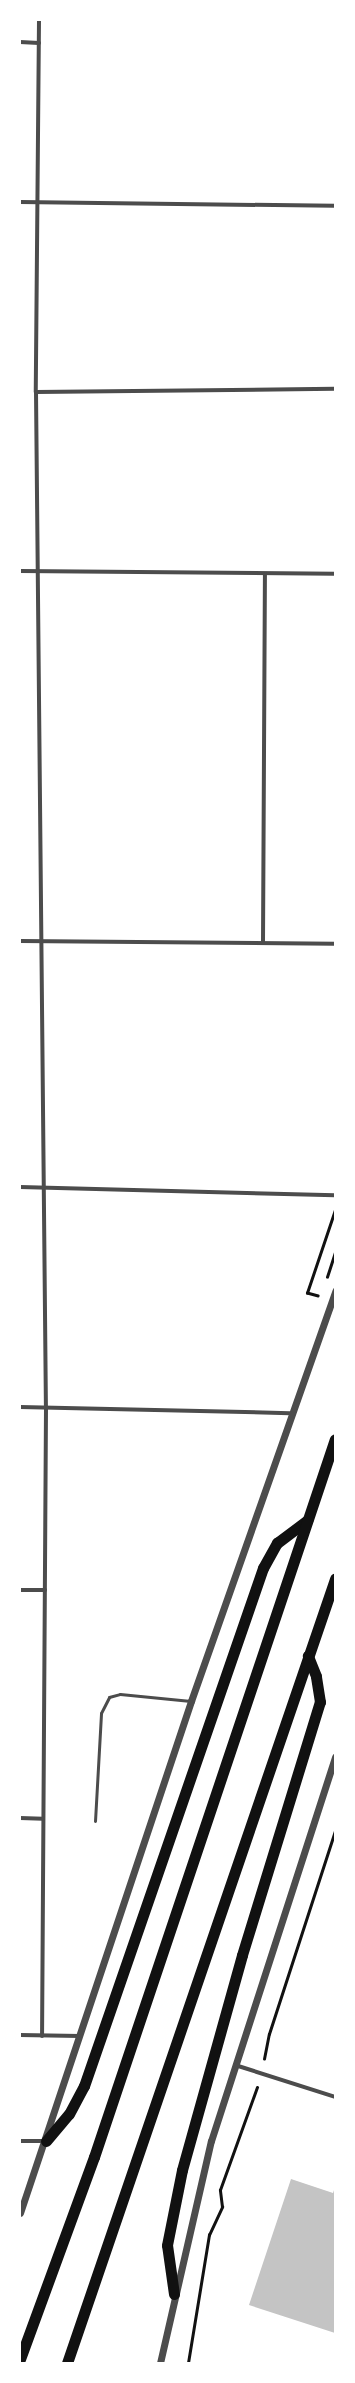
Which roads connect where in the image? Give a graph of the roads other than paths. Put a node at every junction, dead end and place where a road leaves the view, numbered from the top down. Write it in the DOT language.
graph roads {
  1 [pos="39,20"];
  2 [pos="20,42"];
  3 [pos="39,43"];
  4 [pos="36,201"];
  5 [pos="20,202"];
  6 [pos="335,206"];
  7 [pos="335,388"];
  8 [pos="36,392"];
  9 [pos="20,571"];
  10 [pos="39,571"];
  11 [pos="265,574"];
  12 [pos="335,574"];
  13 [pos="20,941"];
  14 [pos="40,942"];
  15 [pos="263,943"];
  16 [pos="335,944"];
  17 [pos="20,1187"];
  18 [pos="45,1188"];
  19 [pos="335,1195"];
  20 [pos="335,1291"];
  21 [pos="20,1407"];
  22 [pos="46,1408"];
  23 [pos="290,1413"];
  24 [pos="335,1439"];
  25 [pos="307,1520"];
  26 [pos="335,1579"];
  27 [pos="20,1590"];
  28 [pos="45,1590"];
  29 [pos="308,1656"];
  30 [pos="190,1701"];
  31 [pos="335,1757"];
  32 [pos="20,1818"];
  33 [pos="43,1819"];
  34 [pos="95,1821"];
  35 [pos="20,2035"];
  36 [pos="42,2036"];
  37 [pos="81,2036"];
  38 [pos="234,2065"];
  39 [pos="335,2097"];
  40 [pos="20,2140"];
  41 [pos="46,2141"];
  42 [pos="20,2213"];
  43 [pos="174,2294"];
  44 [pos="20,2359"];
  45 [pos="67,2363"];
  46 [pos="160,2363"];
  1 -- 3 [label="street"];
  2 -- 3 [label="street"];
  3 -- 4 [label="street"];
  4 -- 5 [label="street"];
  4 -- 6 [label="street"];
  4 -- 8 [label="street"];
  7 -- 8 [label="street"];
  8 -- 10 [label="street"];
  9 -- 10 [label="street"];
  10 -- 11 [label="street"];
  10 -- 14 [label="street"];
  11 -- 12 [label="street"];
  11 -- 15 [label="street"];
  13 -- 14 [label="street"];
  14 -- 15 [label="street"];
  14 -- 18 [label="street"];
  15 -- 16 [label="street"];
  17 -- 18 [label="street"];
  18 -- 19 [label="street"];
  18 -- 22 [label="street"];
  20 -- 23 [label="street"];
  21 -- 22 [label="street"];
  22 -- 23 [label="street"];
  22 -- 28 [label="street"];
  23 -- 30 [label="street"];
  24 -- 25 [label="highway"];
  25 -- 41 [label="highway"];
  25 -- 44 [label="highway"];
  26 -- 29 [label="highway"];
  27 -- 28 [label="street"];
  28 -- 33 [label="street"];
  29 -- 43 [label="highway"];
  29 -- 45 [label="highway"];
  30 -- 34 [label="lane"];
  30 -- 37 [label="street"];
  31 -- 38 [label="street"];
  32 -- 33 [label="street"];
  33 -- 36 [label="street"];
  35 -- 36 [label="street"];
  36 -- 37 [label="street"];
  37 -- 41 [label="street"];
  38 -- 39 [label="street"];
  38 -- 43 [label="street"];
  40 -- 41 [label="street"];
  41 -- 42 [label="street"];
  43 -- 46 [label="street"];
}
